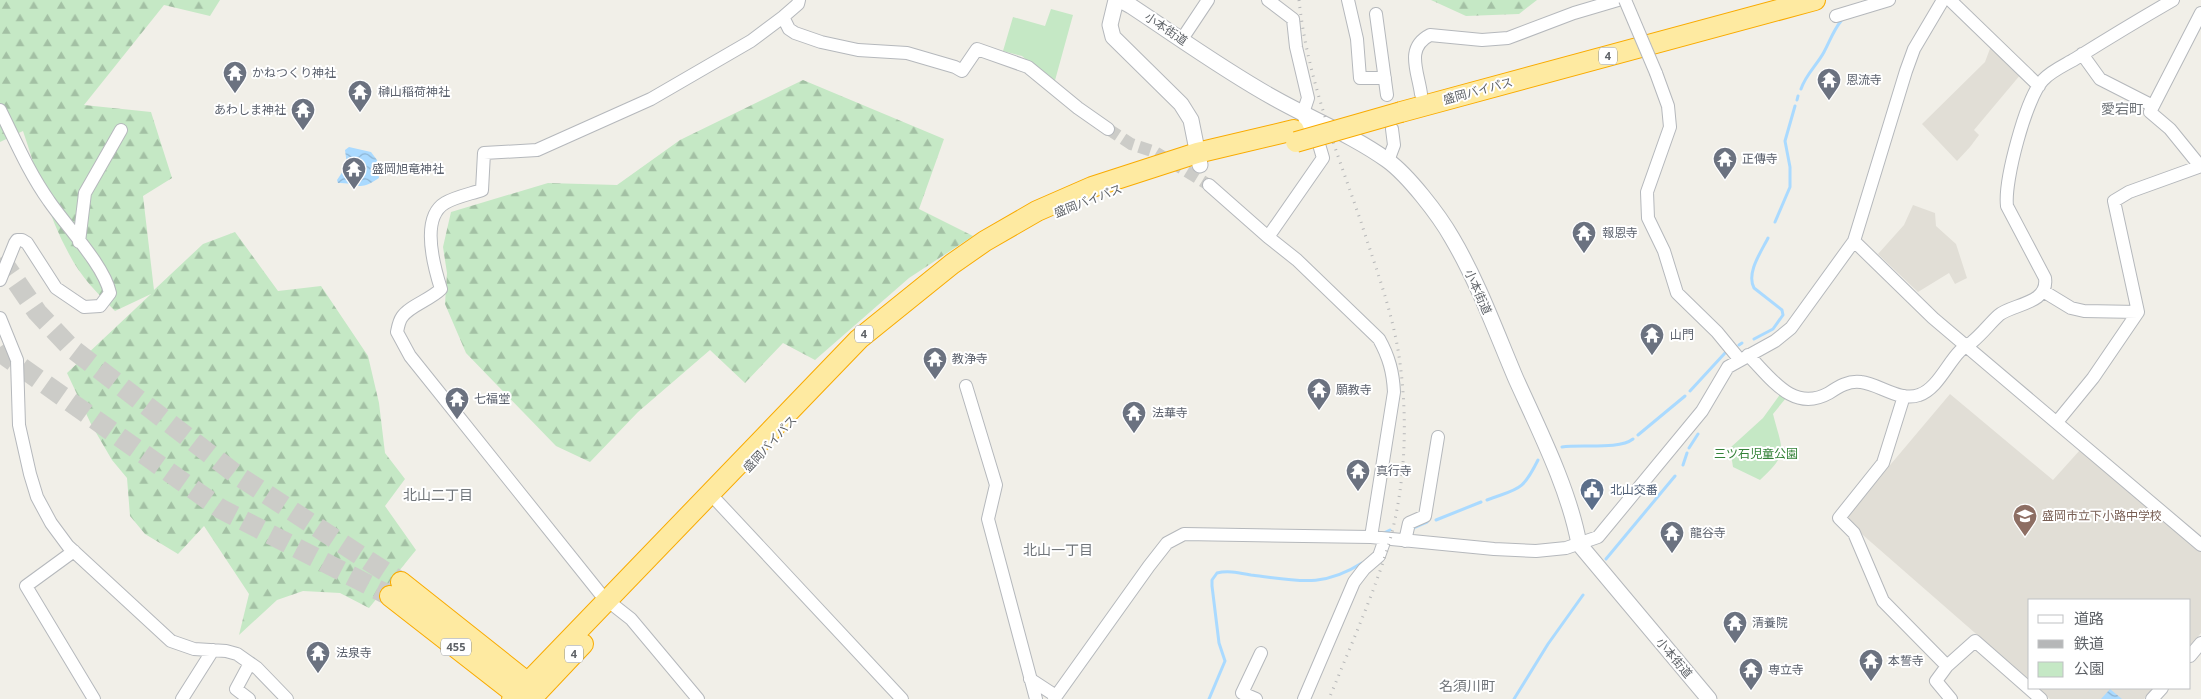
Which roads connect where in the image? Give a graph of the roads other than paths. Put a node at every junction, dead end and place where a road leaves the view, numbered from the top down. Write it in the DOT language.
graph roads {
  1 [pos="799,0"];
  2 [pos="1118,0"];
  3 [pos="1208,0"];
  4 [pos="1268,0"];
  5 [pos="1348,0"];
  6 [pos="1618,0"];
  7 [pos="1625,0"];
  8 [pos="1769,0"];
  9 [pos="1815,0"];
  10 [pos="1889,0"];
  11 [pos="1943,0"];
  12 [pos="1950,0"];
  13 [pos="2173,0"];
  14 [pos="2196,0"];
  15 [pos="2201,7"];
  16 [pos="2201,13"];
  17 [pos="1376,14"];
  18 [pos="1836,16"];
  19 [pos="784,17"];
  20 [pos="1182,39"];
  21 [pos="2082,54"];
  22 [pos="1385,78"];
  23 [pos="2039,86"];
  24 [pos="1421,94"];
  25 [pos="2153,106"];
  26 [pos="1394,109"];
  27 [pos="0,110"];
  28 [pos="1298,128"];
  29 [pos="1108,129"];
  30 [pos="121,130"];
  31 [pos="1198,159"];
  32 [pos="1388,160"];
  33 [pos="2201,166"];
  34 [pos="1209,185"];
  35 [pos="1268,237"];
  36 [pos="1854,241"];
  37 [pos="79,242"];
  38 [pos="1,277"];
  39 [pos="2044,291"];
  40 [pos="2138,312"];
  41 [pos="0,318"];
  42 [pos="1966,346"];
  43 [pos="1744,357"];
  44 [pos="966,386"];
  45 [pos="1904,396"];
  46 [pos="2057,422"];
  47 [pos="1438,437"];
  48 [pos="717,500"];
  49 [pos="1371,537"];
  50 [pos="1385,539"];
  51 [pos="1405,541"];
  52 [pos="1579,544"];
  53 [pos="2201,545"];
  54 [pos="74,551"];
  55 [pos="396,589"];
  56 [pos="612,604"];
  57 [pos="2201,643"];
  58 [pos="213,650"];
  59 [pos="1261,653"];
  60 [pos="2191,655"];
  61 [pos="250,663"];
  62 [pos="1947,666"];
  63 [pos="1030,679"];
  64 [pos="2028,687"];
  65 [pos="2031,689"];
  66 [pos="2161,689"];
  67 [pos="528,695"];
  68 [pos="1055,697"];
  69 [pos="94,699"];
  70 [pos="182,699"];
  71 [pos="250,699"];
  72 [pos="288,699"];
  73 [pos="698,699"];
  74 [pos="902,699"];
  75 [pos="1036,699"];
  76 [pos="1256,699"];
  77 [pos="1304,699"];
  78 [pos="1709,699"];
  79 [pos="1951,699"];
  80 [pos="2042,699"];
  81 [pos="2152,699"];
  1 -- 19 [label="street"];
  2 -- 20 [label="street, 小本街道"];
  2 -- 31 [label="street"];
  3 -- 20 [label="street"];
  4 -- 28 [label="street"];
  5 -- 22 [label="street"];
  6 -- 24 [label="street"];
  7 -- 43 [label="street, bridge"];
  8 -- 24 [label="highway, 盛岡バイパス / 4"];
  9 -- 26 [label="highway, 盛岡バイパス / 4"];
  10 -- 18 [label="street"];
  11 -- 36 [label="street"];
  12 -- 23 [label="street"];
  13 -- 21 [label="street"];
  14 -- 15 [label="street"];
  16 -- 25 [label="street"];
  17 -- 22 [label="street"];
  19 -- 29 [label="street"];
  19 -- 56 [label="street"];
  20 -- 28 [label="street, 小本街道"];
  21 -- 23 [label="street"];
  21 -- 25 [label="street"];
  22 -- 26 [label="street"];
  23 -- 39 [label="street"];
  24 -- 26 [label="highway, 盛岡バイパス / 4"];
  25 -- 33 [label="street"];
  26 -- 28 [label="highway, 盛岡バイパス / 4, bridge"];
  26 -- 32 [label="street"];
  27 -- 37 [label="street"];
  28 -- 31 [label="highway, 盛岡バイパス / 4"];
  28 -- 32 [label="street, 小本街道"];
  28 -- 35 [label="street"];
  30 -- 37 [label="street"];
  31 -- 48 [label="highway, 盛岡バイパス / 4"];
  31 -- 56 [label="highway, 盛岡バイパス / 4"];
  32 -- 52 [label="street, 小本街道"];
  33 -- 40 [label="street"];
  34 -- 35 [label="street"];
  35 -- 49 [label="street"];
  36 -- 42 [label="street"];
  36 -- 43 [label="street"];
  37 -- 38 [label="street"];
  39 -- 40 [label="street"];
  39 -- 42 [label="street"];
  40 -- 46 [label="street"];
  41 -- 54 [label="street"];
  42 -- 45 [label="street"];
  42 -- 46 [label="street"];
  43 -- 45 [label="street"];
  43 -- 52 [label="street"];
  44 -- 63 [label="street"];
  45 -- 62 [label="street"];
  46 -- 53 [label="street"];
  47 -- 51 [label="street"];
  48 -- 56 [label="highway, 盛岡バイパス / 4"];
  48 -- 74 [label="street"];
  49 -- 50 [label="street"];
  49 -- 68 [label="street"];
  50 -- 51 [label="street"];
  50 -- 77 [label="street"];
  51 -- 52 [label="street"];
  52 -- 78 [label="street, 小本街道"];
  54 -- 58 [label="street"];
  54 -- 69 [label="street"];
  55 -- 67 [label="highway, 455"];
  56 -- 67 [label="highway, 盛岡バイパス / 4"];
  56 -- 73 [label="street"];
  57 -- 60 [label="street"];
  58 -- 61 [label="street"];
  58 -- 70 [label="street"];
  59 -- 76 [label="street"];
  61 -- 71 [label="street"];
  61 -- 72 [label="street"];
  62 -- 64 [label="street"];
  62 -- 79 [label="street"];
  63 -- 68 [label="street"];
  63 -- 75 [label="street"];
  65 -- 80 [label="street"];
  66 -- 81 [label="street"];
}
